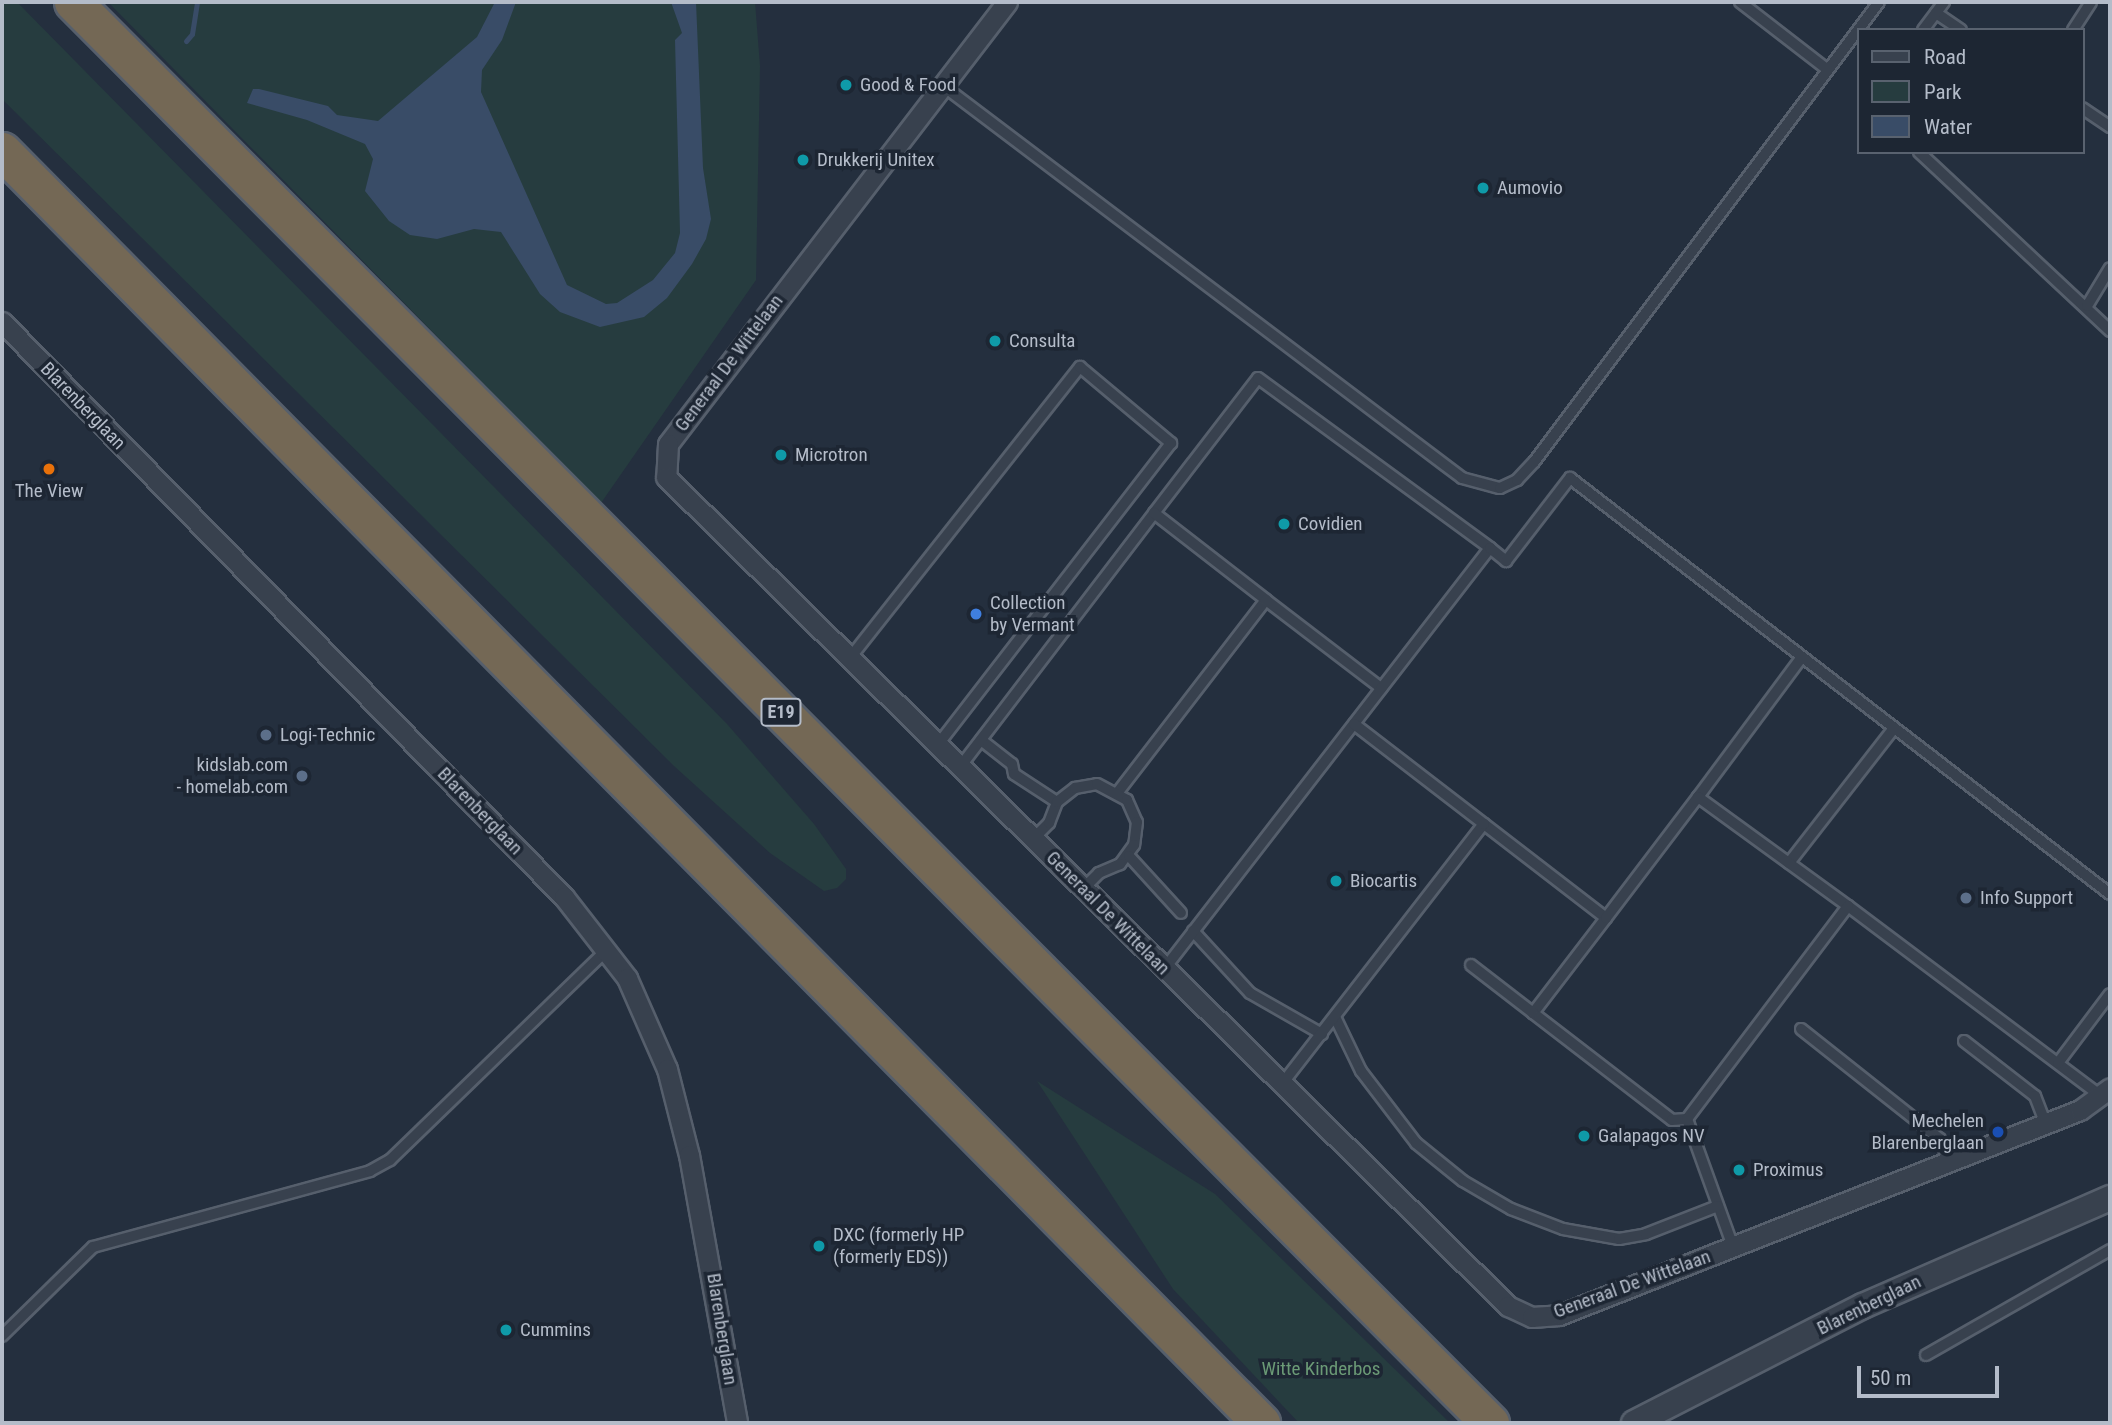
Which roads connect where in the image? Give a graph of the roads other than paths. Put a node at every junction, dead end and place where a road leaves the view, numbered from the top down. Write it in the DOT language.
graph roads {
  1 [pos="73,2"];
  2 [pos="1007,2"];
  3 [pos="1740,2"];
  4 [pos="1879,2"];
  5 [pos="1944,2"];
  6 [pos="2091,2"];
  7 [pos="1936,13"];
  8 [pos="1860,28"];
  9 [pos="1925,28"];
  10 [pos="1958,28"];
  11 [pos="2074,28"];
  12 [pos="1856,33"];
  13 [pos="1828,70"];
  14 [pos="942,85"];
  15 [pos="2084,109"];
  16 [pos="2110,127"];
  17 [pos="2,151"];
  18 [pos="1921,154"];
  19 [pos="2110,268"];
  20 [pos="2087,306"];
  21 [pos="2,322"];
  22 [pos="2110,331"];
  23 [pos="1154,513"];
  24 [pos="1490,548"];
  25 [pos="1266,600"];
  26 [pos="1802,657"];
  27 [pos="850,658"];
  28 [pos="1381,688"];
  29 [pos="1354,724"];
  30 [pos="1894,728"];
  31 [pos="981,740"];
  32 [pos="938,745"];
  33 [pos="960,767"];
  34 [pos="1118,792"];
  35 [pos="1698,797"];
  36 [pos="1057,802"];
  37 [pos="1484,824"];
  38 [pos="1033,839"];
  39 [pos="1129,856"];
  40 [pos="1789,863"];
  41 [pos="1084,888"];
  42 [pos="2110,894"];
  43 [pos="1848,906"];
  44 [pos="1181,913"];
  45 [pos="1606,918"];
  46 [pos="1193,931"];
  47 [pos="606,951"];
  48 [pos="1471,965"];
  49 [pos="1165,968"];
  50 [pos="2110,994"];
  51 [pos="1533,1013"];
  52 [pos="1335,1017"];
  53 [pos="1801,1029"];
  54 [pos="1322,1034"];
  55 [pos="1964,1041"];
  56 [pos="2057,1063"];
  57 [pos="1282,1084"];
  58 [pos="2106,1092"];
  59 [pos="1686,1119"];
  60 [pos="2046,1124"];
  61 [pos="1949,1162"];
  62 [pos="2110,1198"];
  63 [pos="1718,1206"];
  64 [pos="1733,1247"];
  65 [pos="2110,1251"];
  66 [pos="2,1336"];
  67 [pos="1926,1355"];
  68 [pos="737,1423"];
  69 [pos="1261,1423"];
  70 [pos="1490,1423"];
  71 [pos="1634,1423"];
  1 -- 70 [label="highway, E19"];
  2 -- 14 [label="street, Generaal De Wittelaan"];
  3 -- 13 [label="lane"];
  4 -- 8 [label="lane"];
  5 -- 7 [label="lane"];
  6 -- 11 [label="lane"];
  7 -- 9 [label="lane"];
  7 -- 10 [label="lane"];
  12 -- 13 [label="lane"];
  13 -- 14 [label="lane"];
  14 -- 27 [label="street, Generaal De Wittelaan"];
  15 -- 16 [label="lane"];
  17 -- 69 [label="highway"];
  18 -- 20 [label="lane"];
  19 -- 20 [label="lane"];
  20 -- 22 [label="lane"];
  21 -- 47 [label="street, Blarenberglaan"];
  23 -- 24 [label="lane"];
  23 -- 25 [label="lane"];
  23 -- 31 [label="lane"];
  24 -- 26 [label="lane"];
  24 -- 28 [label="lane"];
  25 -- 28 [label="lane"];
  25 -- 34 [label="lane"];
  26 -- 30 [label="lane"];
  26 -- 35 [label="lane"];
  27 -- 32 [label="street, Generaal De Wittelaan"];
  27 -- 32 [label="lane"];
  28 -- 29 [label="lane"];
  29 -- 37 [label="lane"];
  29 -- 46 [label="lane"];
  30 -- 40 [label="lane"];
  30 -- 42 [label="lane"];
  31 -- 33 [label="lane"];
  31 -- 36 [label="lane"];
  32 -- 33 [label="street, Generaal De Wittelaan"];
  33 -- 38 [label="street, Generaal De Wittelaan"];
  34 -- 36 [label="lane"];
  34 -- 39 [label="lane"];
  35 -- 40 [label="lane"];
  35 -- 45 [label="lane"];
  36 -- 38 [label="lane"];
  37 -- 45 [label="lane"];
  37 -- 52 [label="lane"];
  38 -- 41 [label="street, Generaal De Wittelaan"];
  39 -- 41 [label="lane"];
  39 -- 44 [label="lane"];
  40 -- 43 [label="lane"];
  41 -- 49 [label="street, Generaal De Wittelaan"];
  43 -- 56 [label="lane"];
  43 -- 59 [label="lane"];
  45 -- 51 [label="lane"];
  46 -- 49 [label="lane"];
  46 -- 54 [label="lane"];
  47 -- 66 [label="lane"];
  47 -- 68 [label="street, Blarenberglaan"];
  48 -- 51 [label="lane"];
  49 -- 57 [label="street, Generaal De Wittelaan"];
  50 -- 56 [label="lane"];
  51 -- 59 [label="lane"];
  52 -- 54 [label="lane"];
  52 -- 63 [label="lane"];
  53 -- 61 [label="lane"];
  54 -- 57 [label="lane"];
  55 -- 60 [label="lane"];
  56 -- 58 [label="lane"];
  57 -- 64 [label="street, Generaal De Wittelaan"];
  58 -- 60 [label="street, Generaal De Wittelaan"];
  59 -- 63 [label="lane"];
  60 -- 61 [label="street, Generaal De Wittelaan"];
  61 -- 64 [label="street, Generaal De Wittelaan"];
  62 -- 71 [label="street, Blarenberglaan"];
  63 -- 64 [label="lane"];
  65 -- 67 [label="lane"];
}
